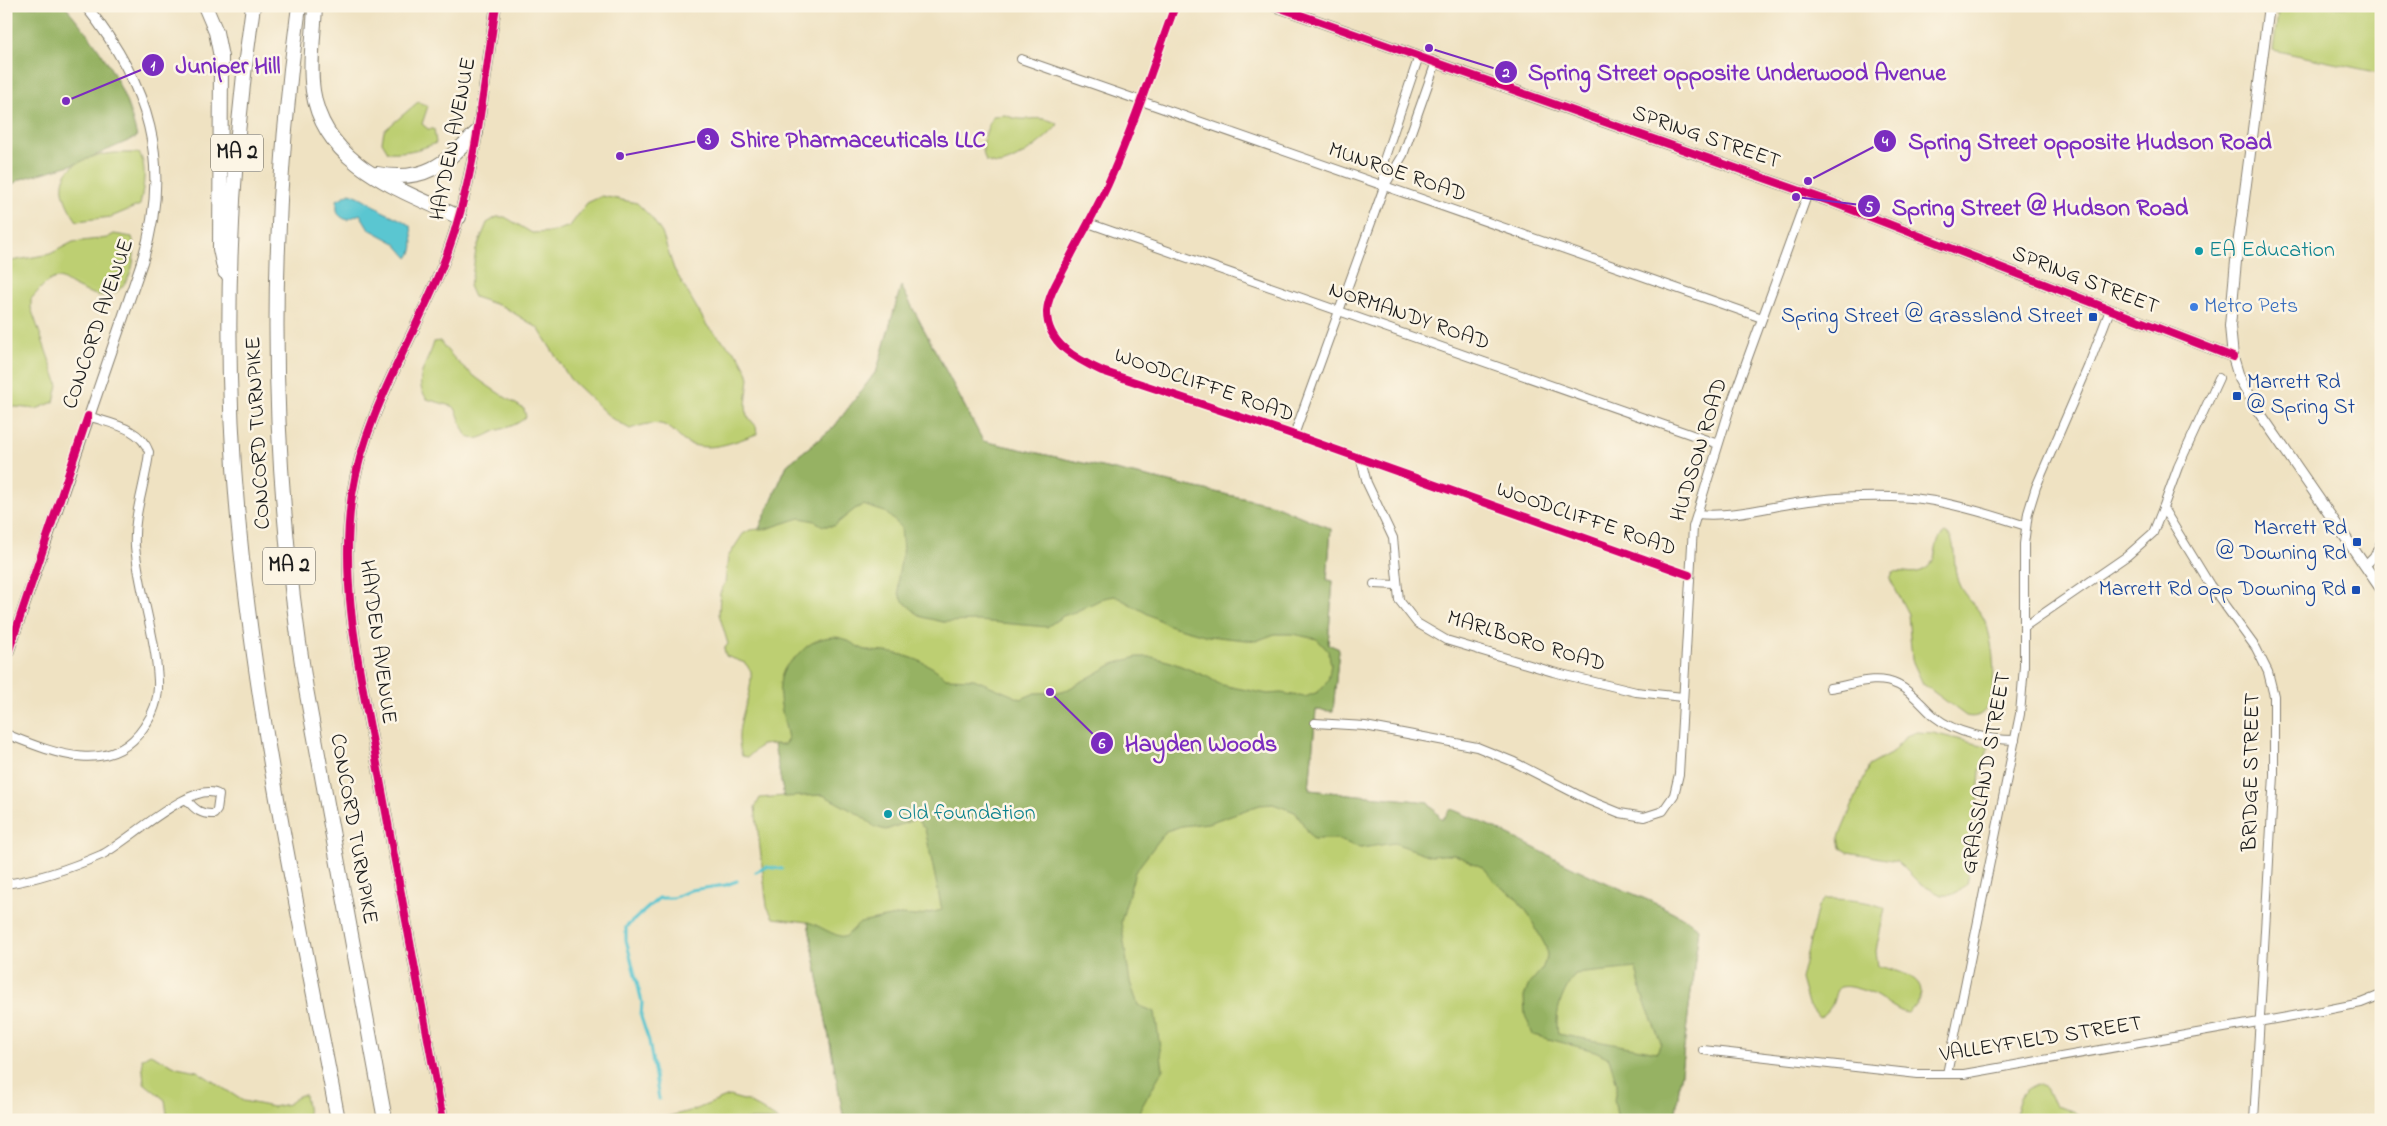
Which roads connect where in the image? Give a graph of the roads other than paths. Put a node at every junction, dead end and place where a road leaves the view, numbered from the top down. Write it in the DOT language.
graph roads {
  1 [pos="86,6"];
  2 [pos="205,6"];
  3 [pos="253,6"];
  4 [pos="299,6"];
  5 [pos="315,6"];
  6 [pos="496,6"];
  7 [pos="1175,6"];
  8 [pos="1274,6"];
  9 [pos="2269,6"];
  10 [pos="1418,56"];
  11 [pos="1021,59"];
  12 [pos="1436,62"];
  13 [pos="1142,102"];
  14 [pos="476,133"];
  15 [pos="371,173"];
  16 [pos="1384,187"];
  17 [pos="1808,193"];
  18 [pos="459,217"];
  19 [pos="1088,223"];
  20 [pos="230,300"];
  21 [pos="2110,310"];
  22 [pos="1339,311"];
  23 [pos="1762,318"];
  24 [pos="2233,357"];
  25 [pos="2219,378"];
  26 [pos="88,416"];
  27 [pos="1294,435"];
  28 [pos="1718,444"];
  29 [pos="1361,460"];
  30 [pos="2163,508"];
  31 [pos="1697,514"];
  32 [pos="2026,526"];
  33 [pos="2381,542"];
  34 [pos="2365,566"];
  35 [pos="1689,575"];
  36 [pos="1374,584"];
  37 [pos="1396,585"];
  38 [pos="2381,589"];
  39 [pos="2024,627"];
  40 [pos="6,659"];
  41 [pos="1830,688"];
  42 [pos="1683,697"];
  43 [pos="1315,723"];
  44 [pos="6,734"];
  45 [pos="2015,740"];
  46 [pos="187,800"];
  47 [pos="6,884"];
  48 [pos="2381,995"];
  49 [pos="2259,1021"];
  50 [pos="1703,1050"];
  51 [pos="1947,1074"];
  52 [pos="338,1120"];
  53 [pos="385,1120"];
  54 [pos="442,1120"];
  55 [pos="2254,1120"];
  1 -- 26 [label="main road, CONCORD AVENUE"];
  2 -- 20 [label="highway"];
  3 -- 20 [label="highway, CONCORD TURNPIKE / MA 2"];
  4 -- 53 [label="highway, CONCORD TURNPIKE / MA 2"];
  5 -- 15 [label="highway"];
  6 -- 14 [label="main road, HAYDEN AVENUE"];
  7 -- 13 [label="street, WOODCLIFFE ROAD"];
  8 -- 10 [label="main road, SPRING STREET"];
  9 -- 24 [label="main road"];
  10 -- 12 [label="main road, SPRING STREET"];
  10 -- 16 [label="street"];
  11 -- 13 [label="street, MUNROE ROAD"];
  12 -- 16 [label="street"];
  12 -- 17 [label="main road, SPRING STREET"];
  13 -- 16 [label="street, MUNROE ROAD"];
  13 -- 19 [label="street, WOODCLIFFE ROAD"];
  14 -- 15 [label="highway"];
  14 -- 18 [label="main road, HAYDEN AVENUE"];
  15 -- 18 [label="highway"];
  16 -- 22 [label="street"];
  16 -- 23 [label="street, MUNROE ROAD"];
  17 -- 21 [label="main road, SPRING STREET"];
  17 -- 23 [label="street, HUDSON ROAD"];
  18 -- 54 [label="main road, HAYDEN AVENUE"];
  19 -- 22 [label="street, NORMANDY ROAD"];
  19 -- 27 [label="street, WOODCLIFFE ROAD"];
  20 -- 52 [label="highway, CONCORD TURNPIKE / MA 2"];
  21 -- 24 [label="main road, SPRING STREET"];
  21 -- 32 [label="street, GRASSLAND STREET"];
  22 -- 27 [label="street"];
  22 -- 28 [label="street, NORMANDY ROAD"];
  23 -- 28 [label="street, HUDSON ROAD"];
  24 -- 34 [label="main road"];
  25 -- 30 [label="street"];
  26 -- 40 [label="main road, CONCORD AVENUE"];
  26 -- 44 [label="street"];
  27 -- 29 [label="street, WOODCLIFFE ROAD"];
  28 -- 31 [label="street, HUDSON ROAD"];
  29 -- 35 [label="street, WOODCLIFFE ROAD"];
  29 -- 37 [label="street, MARLBORO ROAD"];
  30 -- 39 [label="street"];
  30 -- 49 [label="street, BRIDGE STREET"];
  31 -- 32 [label="street"];
  31 -- 35 [label="street, HUDSON ROAD"];
  32 -- 39 [label="street, GRASSLAND STREET"];
  33 -- 34 [label="street"];
  34 -- 38 [label="main road"];
  35 -- 42 [label="street, HUDSON ROAD"];
  36 -- 37 [label="street"];
  37 -- 42 [label="street, MARLBORO ROAD"];
  39 -- 45 [label="street, GRASSLAND STREET"];
  41 -- 45 [label="street"];
  42 -- 43 [label="street, HUDSON ROAD"];
  45 -- 51 [label="street, GRASSLAND STREET"];
  46 -- 47 [label="street"];
  48 -- 49 [label="street, VALLEYFIELD STREET"];
  49 -- 51 [label="street, VALLEYFIELD STREET"];
  49 -- 55 [label="street, BRIDGE STREET"];
  50 -- 51 [label="street, VALLEYFIELD STREET"];
}
